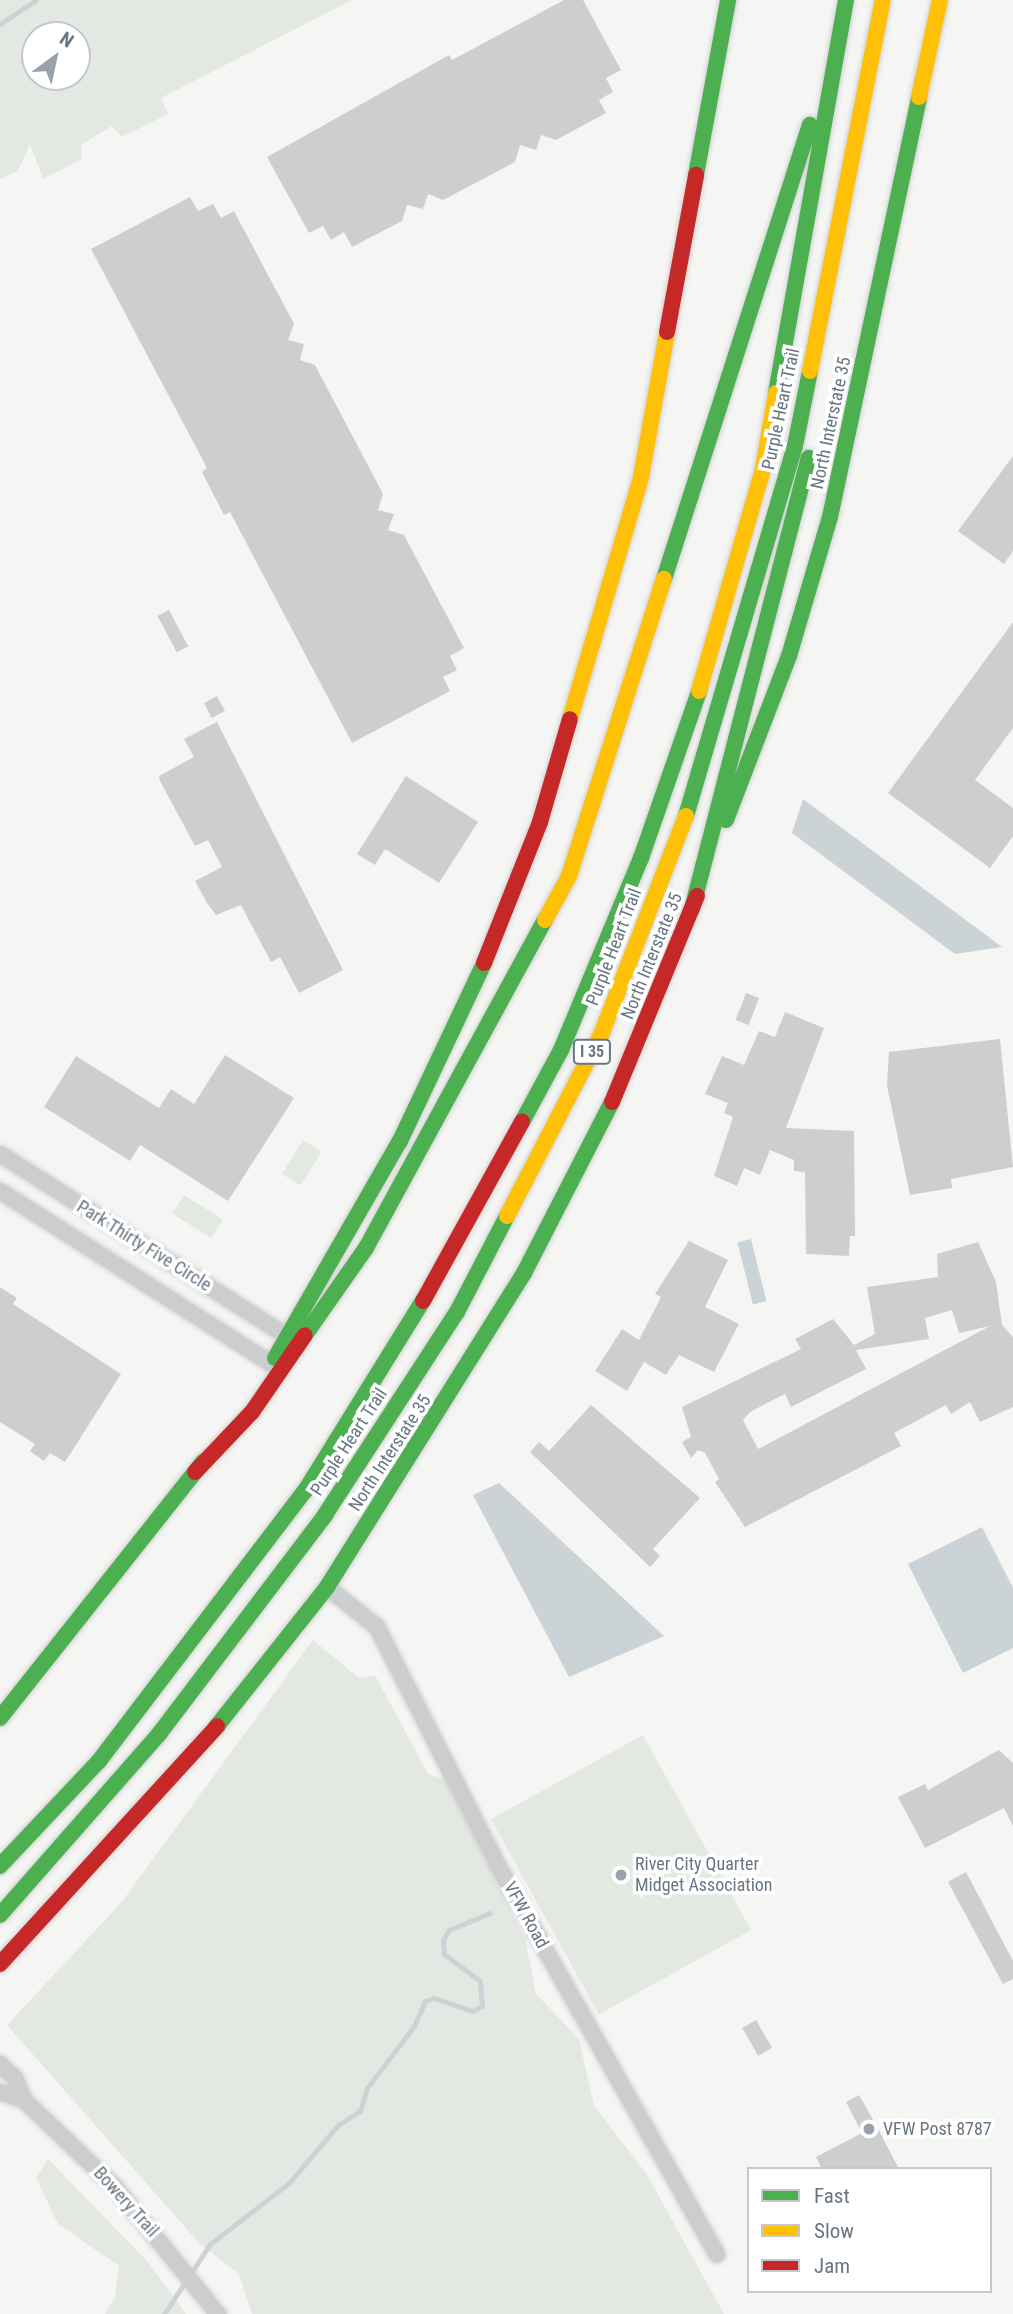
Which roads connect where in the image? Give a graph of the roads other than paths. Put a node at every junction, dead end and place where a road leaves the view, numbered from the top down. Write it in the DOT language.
graph roads {
  1 [pos="728,0"];
  2 [pos="846,0"];
  3 [pos="883,0"];
  4 [pos="940,0"];
  5 [pos="843,22"];
  6 [pos="875,43"];
  7 [pos="692,909"];
  8 [pos="0,1154"];
  9 [pos="0,1191"];
  10 [pos="288,1337"];
  11 [pos="272,1364"];
  12 [pos="195,1472"];
  13 [pos="327,1587"];
  14 [pos="0,1718"];
  15 [pos="0,1866"];
  16 [pos="0,1915"];
  17 [pos="0,1964"];
  18 [pos="0,2064"];
  19 [pos="0,2092"];
  20 [pos="24,2100"];
  21 [pos="717,2254"];
  22 [pos="218,2314"];
  1 -- 10 [label="main road"];
  2 -- 5 [label="main road, Purple Heart Trail / I 35"];
  3 -- 6 [label="main road, Purple Heart Trail / I 35"];
  4 -- 7 [label="main road, North Interstate 35"];
  5 -- 12 [label="main road"];
  5 -- 15 [label="main road, Purple Heart Trail / I 35"];
  6 -- 7 [label="main road"];
  6 -- 16 [label="main road, Purple Heart Trail / I 35"];
  7 -- 13 [label="main road, North Interstate 35"];
  8 -- 10 [label="street, Park Thirty Five Circle"];
  9 -- 11 [label="street, Park Thirty Five Circle"];
  10 -- 11 [label="main road"];
  11 -- 12 [label="main road"];
  12 -- 14 [label="main road"];
  13 -- 17 [label="main road, North Interstate 35"];
  13 -- 21 [label="street, VFW Road"];
  18 -- 20 [label="street, Bowery Trail"];
  19 -- 20 [label="street, Bowery Trail"];
  20 -- 22 [label="street, Bowery Trail"];
}
